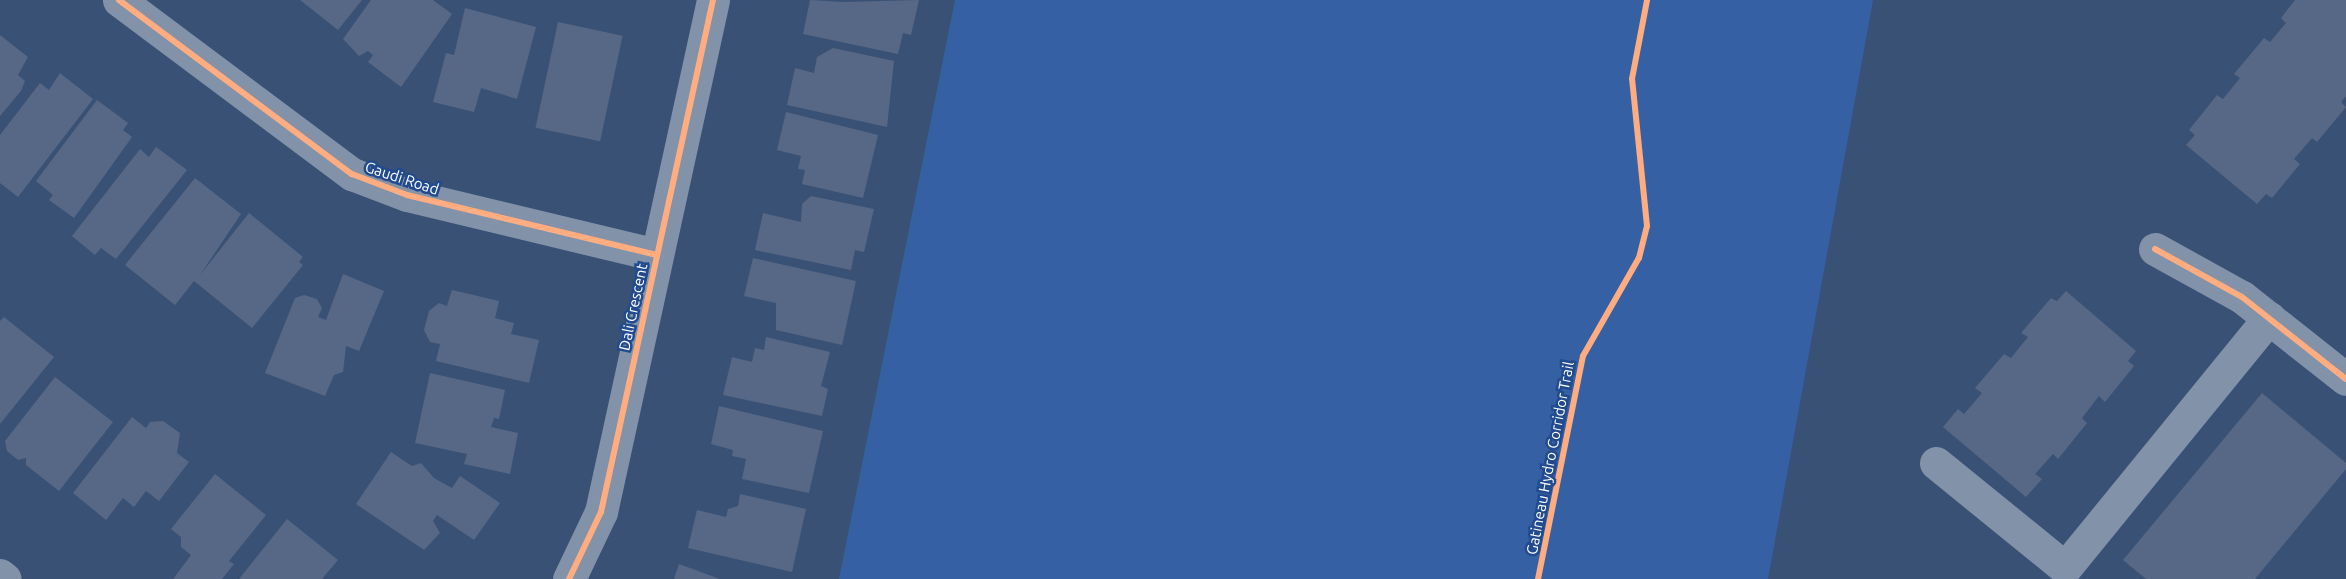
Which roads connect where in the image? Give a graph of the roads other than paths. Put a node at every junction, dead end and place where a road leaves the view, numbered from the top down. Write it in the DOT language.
graph roads {
  1 [pos="119,0"];
  2 [pos="713,0"];
  3 [pos="2155,249"];
  4 [pos="657,255"];
  5 [pos="2269,318"];
  6 [pos="2346,379"];
  7 [pos="1936,463"];
  8 [pos="0,575"];
  9 [pos="5,579"];
  10 [pos="569,579"];
  1 -- 4 [label="street, Gaudi Road"];
  2 -- 4 [label="street, Dali Crescent"];
  3 -- 5 [label="street"];
  4 -- 10 [label="street, Dali Crescent"];
  5 -- 6 [label="street"];
  5 -- 7 [label="street"];
  8 -- 9 [label="street"];
}
